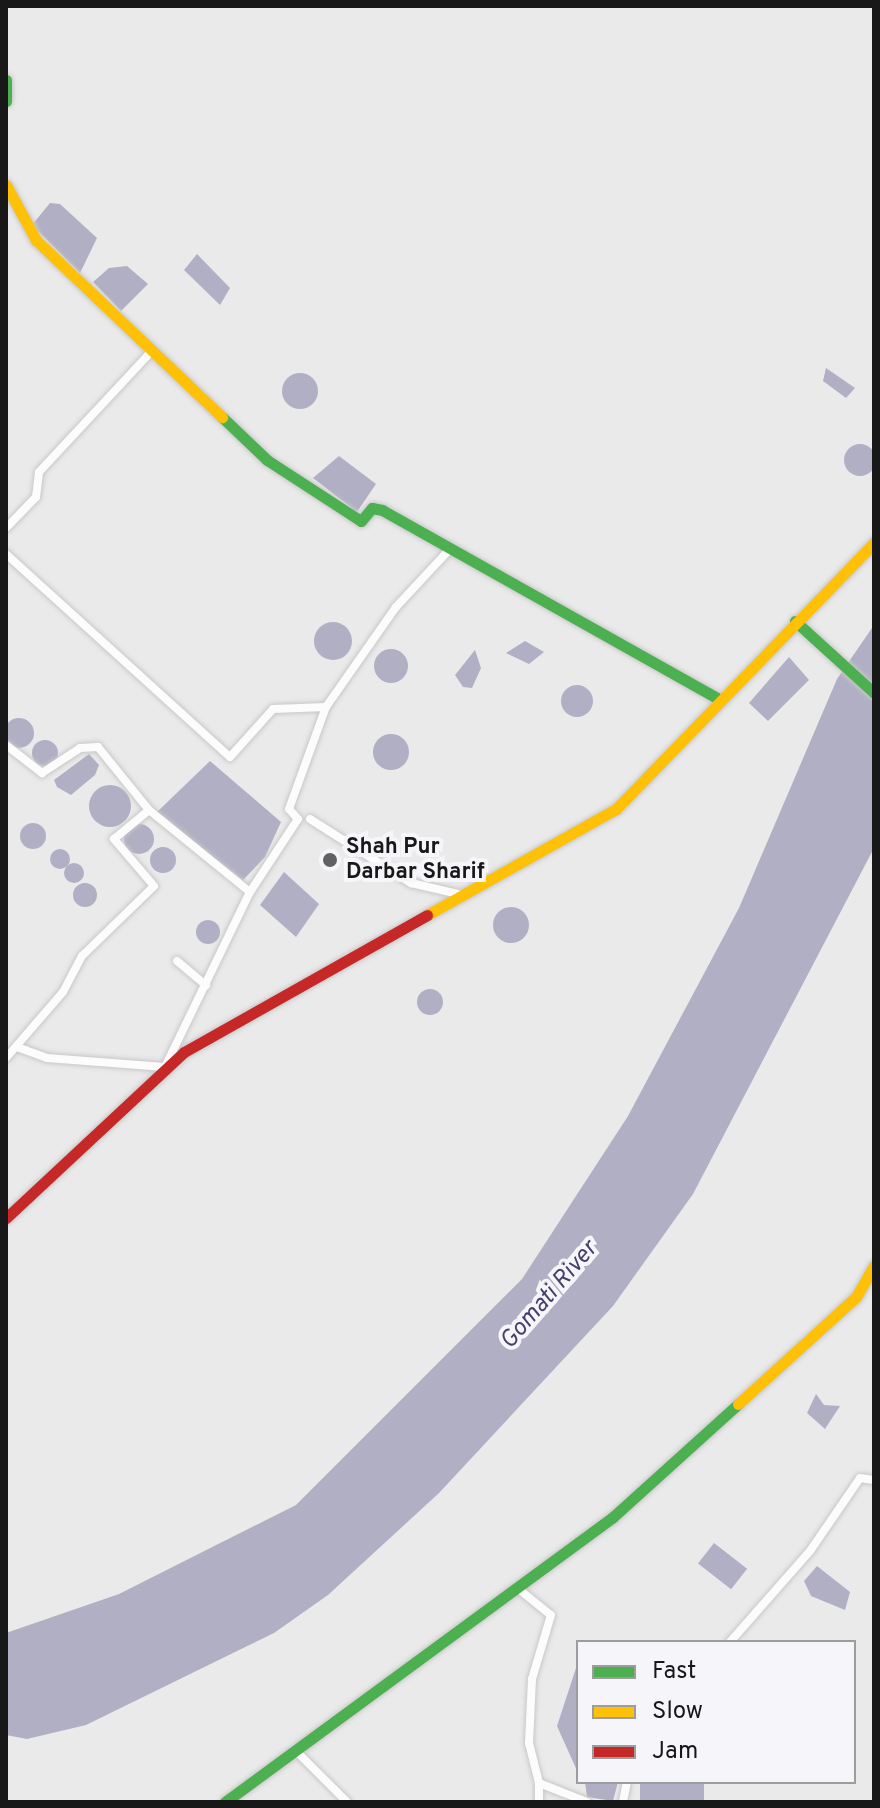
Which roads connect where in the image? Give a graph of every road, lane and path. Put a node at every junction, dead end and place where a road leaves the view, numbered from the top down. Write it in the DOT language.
graph roads {
  1 [pos="6,80"];
  2 [pos="6,101"];
  3 [pos="6,185"];
  4 [pos="151,352"];
  5 [pos="6,528"];
  6 [pos="874,543"];
  7 [pos="449,550"];
  8 [pos="6,554"];
  9 [pos="795,621"];
  10 [pos="874,693"];
  11 [pos="717,698"];
  12 [pos="326,707"];
  13 [pos="6,745"];
  14 [pos="149,810"];
  15 [pos="310,819"];
  16 [pos="250,892"];
  17 [pos="458,894"];
  18 [pos="177,961"];
  19 [pos="206,985"];
  20 [pos="17,1047"];
  21 [pos="6,1058"];
  22 [pos="165,1067"];
  23 [pos="6,1218"];
  24 [pos="874,1266"];
  25 [pos="874,1480"];
  26 [pos="521,1591"];
  27 [pos="732,1640"];
  28 [pos="296,1751"];
  29 [pos="539,1783"];
  30 [pos="225,1802"];
  31 [pos="347,1802"];
  32 [pos="539,1802"];
  33 [pos="587,1802"];
  1 -- 2 [label="street"];
  3 -- 4 [label="street"];
  4 -- 5 [label="street"];
  4 -- 7 [label="street"];
  6 -- 9 [label="street"];
  7 -- 11 [label="street"];
  7 -- 12 [label="street"];
  8 -- 12 [label="street"];
  9 -- 10 [label="street"];
  9 -- 11 [label="street"];
  11 -- 17 [label="street"];
  12 -- 16 [label="street"];
  13 -- 14 [label="street"];
  14 -- 16 [label="street"];
  14 -- 20 [label="street"];
  15 -- 17 [label="street"];
  16 -- 19 [label="street"];
  17 -- 22 [label="street"];
  18 -- 19 [label="street"];
  19 -- 22 [label="street"];
  20 -- 21 [label="street"];
  20 -- 22 [label="street"];
  22 -- 23 [label="street"];
  24 -- 26 [label="street"];
  25 -- 27 [label="street"];
  26 -- 28 [label="street"];
  26 -- 29 [label="street"];
  28 -- 30 [label="street"];
  28 -- 31 [label="street"];
  29 -- 32 [label="street"];
  29 -- 33 [label="street"];
}
